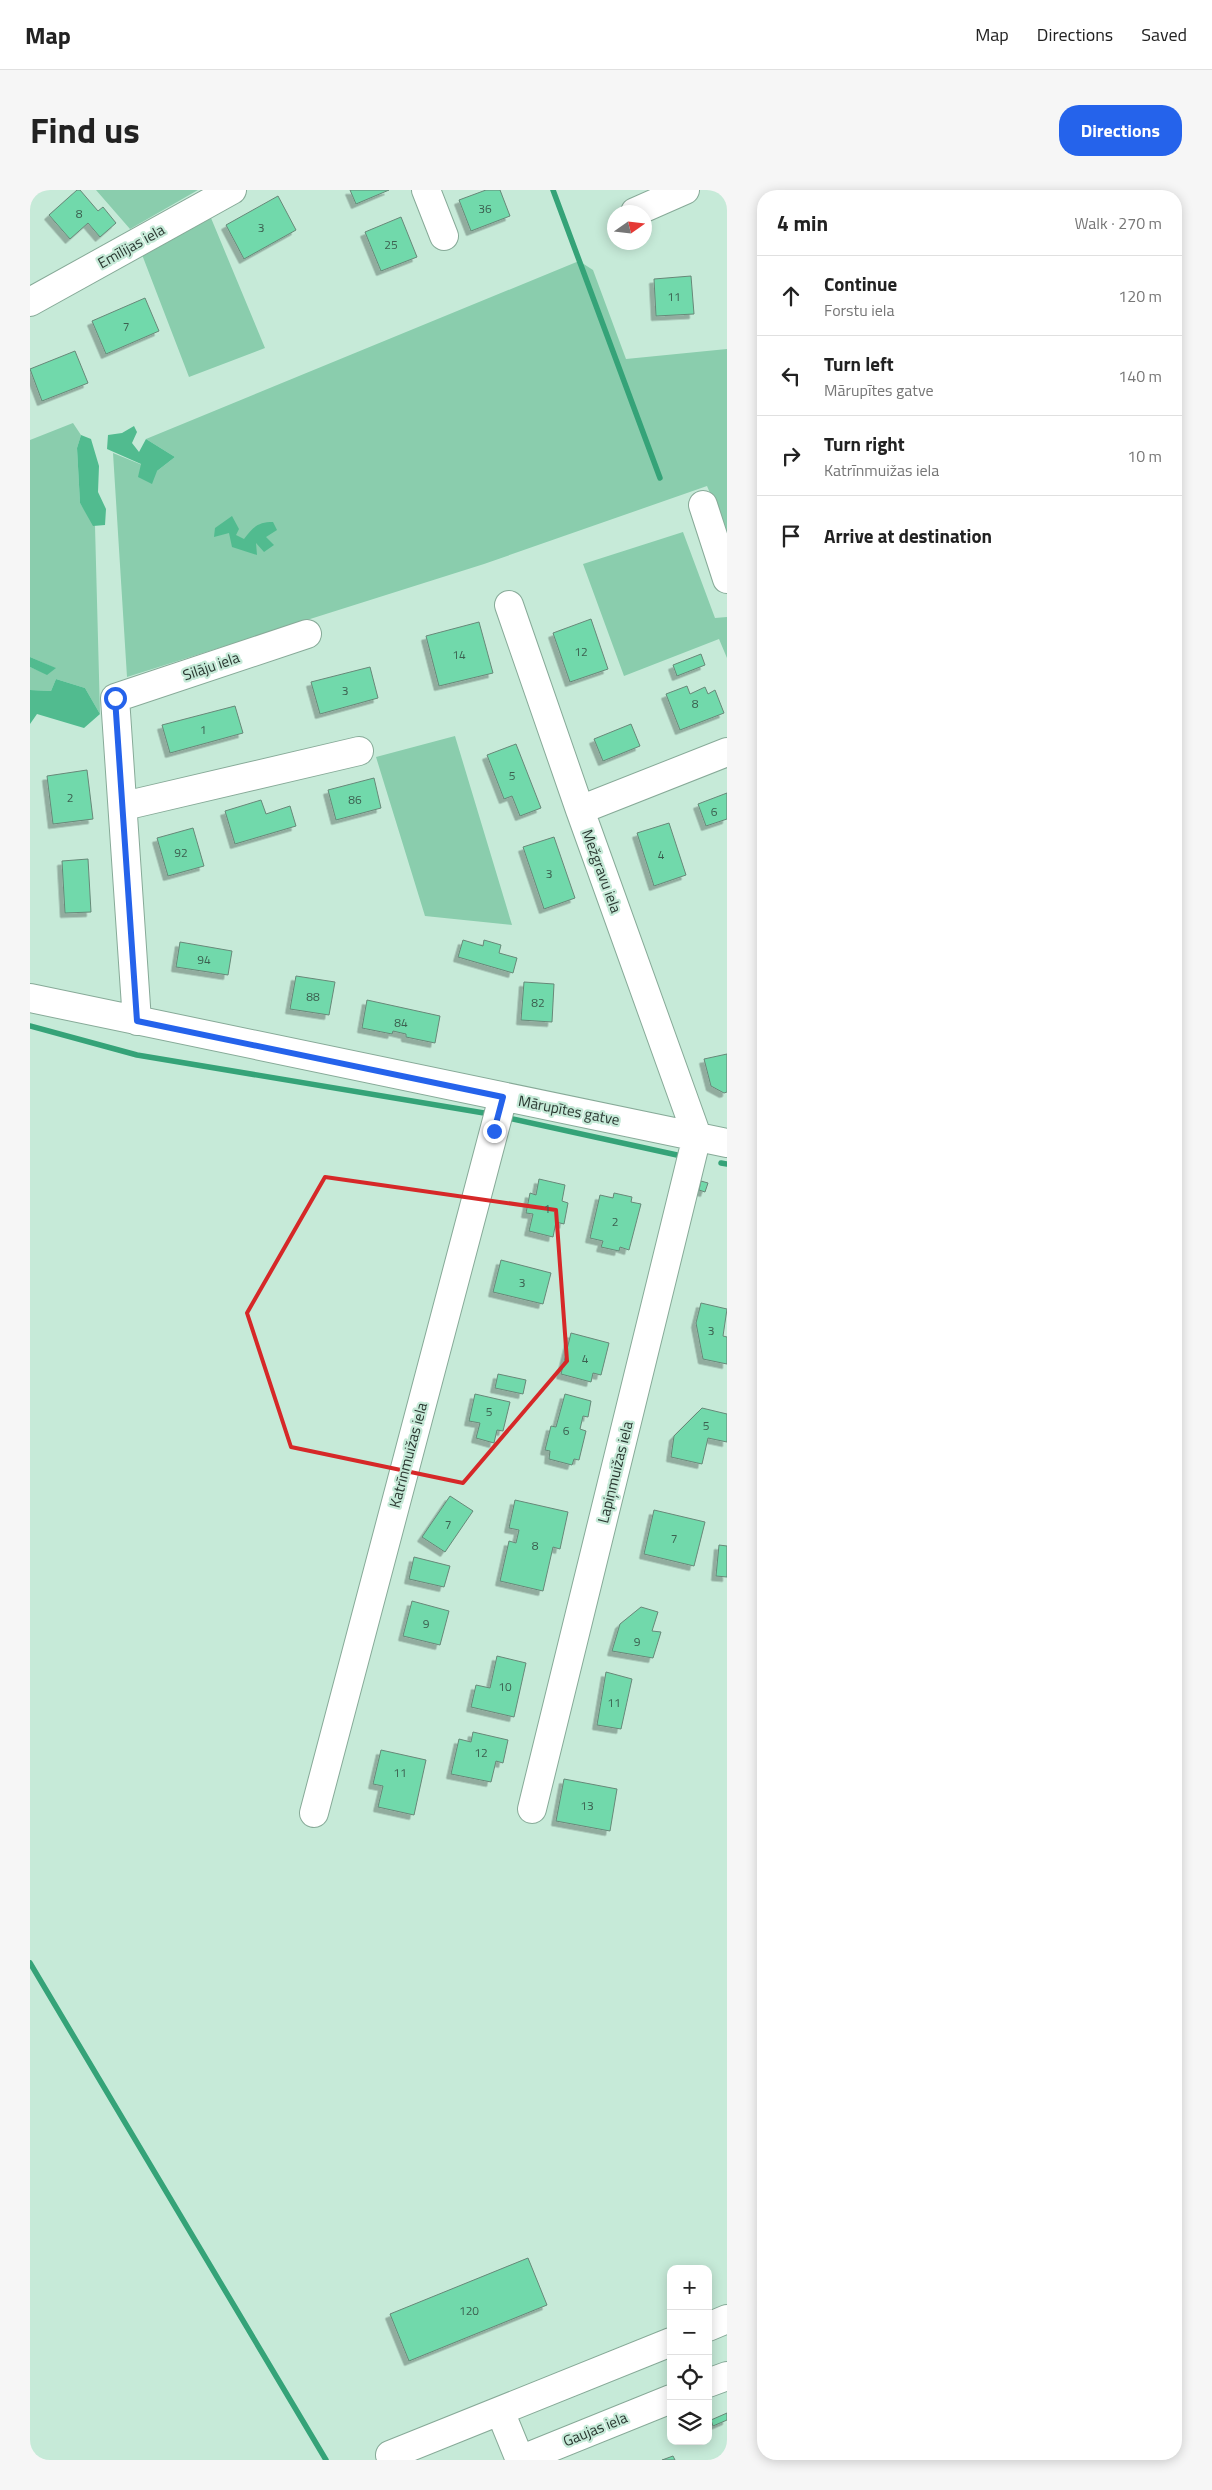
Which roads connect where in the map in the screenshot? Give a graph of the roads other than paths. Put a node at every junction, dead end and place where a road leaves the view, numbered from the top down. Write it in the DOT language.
graph roads {
  1 [pos="232,190"];
  2 [pos="426,190"];
  3 [pos="686,190"];
  4 [pos="651,205"];
  5 [pos="444,236"];
  6 [pos="30,302"];
  7 [pos="703,505"];
  8 [pos="727,579"];
  9 [pos="509,605"];
  10 [pos="308,634"];
  11 [pos="359,751"];
  12 [pos="727,752"];
  13 [pos="124,806"];
  14 [pos="580,810"];
  15 [pos="30,998"];
  16 [pos="137,1021"];
  17 [pos="503,1097"];
  18 [pos="697,1136"];
  19 [pos="727,1143"];
  20 [pos="532,1809"];
  21 [pos="314,1812"];
  22 [pos="727,2319"];
  23 [pos="712,2325"];
  24 [pos="667,2344"];
  25 [pos="667,2400"];
  26 [pos="500,2411"];
  27 [pos="390,2455"];
  28 [pos="520,2460"];
  1 -- 6 [label="street, Emīlijas iela"];
  2 -- 5 [label="street"];
  3 -- 4 [label="street"];
  7 -- 8 [label="street"];
  9 -- 14 [label="street, Mežgravu iela"];
  10 -- 13 [label="street, Silāju iela"];
  11 -- 13 [label="street"];
  12 -- 14 [label="street"];
  13 -- 16 [label="street"];
  14 -- 18 [label="street, Mežgravu iela"];
  15 -- 16 [label="street, Mārupītes gatve"];
  16 -- 17 [label="street, Mārupītes gatve"];
  17 -- 18 [label="street, Mārupītes gatve"];
  17 -- 21 [label="street, Katrīnmuižas iela"];
  18 -- 19 [label="street, Mārupītes gatve"];
  18 -- 20 [label="street, Lapiņmuižas iela"];
  22 -- 23 [label="street"];
  24 -- 26 [label="street"];
  25 -- 28 [label="street, Gaujas iela"];
  26 -- 27 [label="street"];
  26 -- 28 [label="street"];
}
